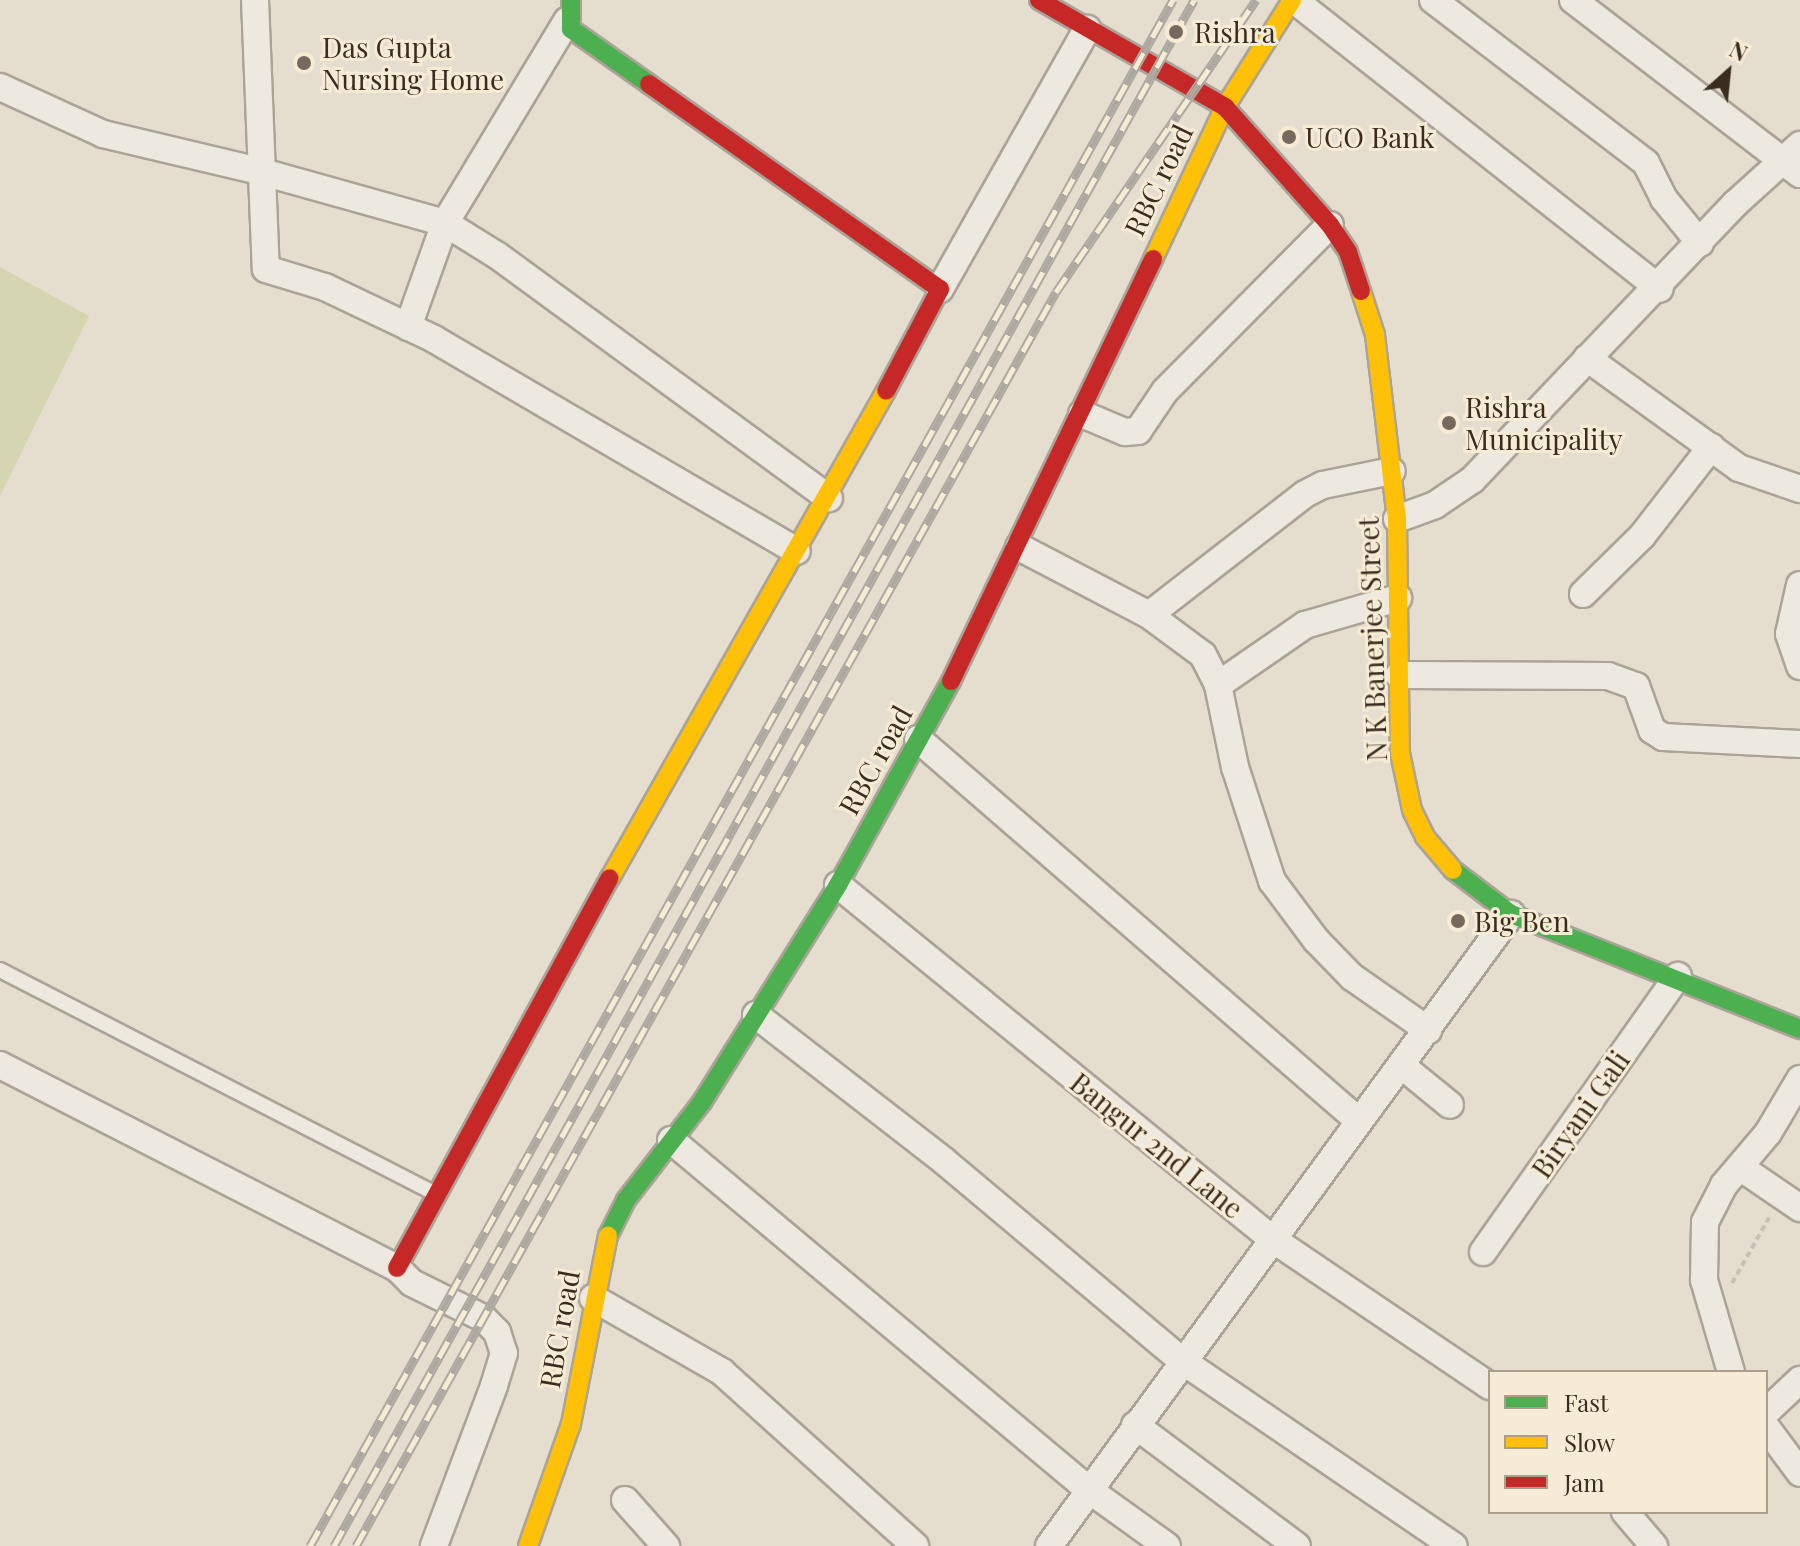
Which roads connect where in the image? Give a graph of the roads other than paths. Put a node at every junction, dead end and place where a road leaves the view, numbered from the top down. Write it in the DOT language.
graph roads {
  1 [pos="255,0"];
  2 [pos="1039,0"];
  3 [pos="1293,0"];
  4 [pos="1433,0"];
  5 [pos="1573,0"];
  6 [pos="569,11"];
  7 [pos="1087,29"];
  8 [pos="0,87"];
  9 [pos="1225,107"];
  10 [pos="1795,160"];
  11 [pos="259,171"];
  12 [pos="445,223"];
  13 [pos="1330,225"];
  14 [pos="1700,243"];
  15 [pos="940,289"];
  16 [pos="1660,289"];
  17 [pos="408,327"];
  18 [pos="1587,358"];
  19 [pos="1082,414"];
  20 [pos="1711,447"];
  21 [pos="1392,471"];
  22 [pos="1800,489"];
  23 [pos="829,498"];
  24 [pos="1397,519"];
  25 [pos="1019,547"];
  26 [pos="797,551"];
  27 [pos="1800,585"];
  28 [pos="1583,594"];
  29 [pos="1398,598"];
  30 [pos="1149,615"];
  31 [pos="1800,666"];
  32 [pos="1399,675"];
  33 [pos="1218,685"];
  34 [pos="918,739"];
  35 [pos="1800,744"];
  36 [pos="838,885"];
  37 [pos="1511,914"];
  38 [pos="0,970"];
  39 [pos="1678,976"];
  40 [pos="756,1015"];
  41 [pos="1800,1029"];
  42 [pos="1428,1030"];
  43 [pos="0,1065"];
  44 [pos="1401,1065"];
  45 [pos="1800,1079"];
  46 [pos="1450,1105"];
  47 [pos="1359,1121"];
  48 [pos="671,1140"];
  49 [pos="1740,1167"];
  50 [pos="437,1195"];
  51 [pos="1790,1201"];
  52 [pos="1271,1238"];
  53 [pos="1483,1252"];
  54 [pos="397,1268"];
  55 [pos="593,1298"];
  56 [pos="1181,1360"];
  57 [pos="1730,1370"];
  58 [pos="1800,1380"];
  59 [pos="1488,1385"];
  60 [pos="1768,1410"];
  61 [pos="1135,1425"];
  62 [pos="1768,1430"];
  63 [pos="1800,1473"];
  64 [pos="1089,1490"];
  65 [pos="625,1500"];
  66 [pos="1627,1514"];
  67 [pos="531,1537"];
  68 [pos="434,1546"];
  69 [pos="554,1546"];
  70 [pos="666,1546"];
  71 [pos="915,1546"];
  72 [pos="1049,1546"];
  73 [pos="1167,1546"];
  74 [pos="1297,1546"];
  75 [pos="1454,1546"];
  76 [pos="1654,1546"];
  1 -- 11 [label="street"];
  2 -- 7 [label="street, N K Banerjee Street"];
  3 -- 9 [label="street, RBC road"];
  3 -- 16 [label="street"];
  4 -- 14 [label="street"];
  5 -- 10 [label="street"];
  6 -- 12 [label="street"];
  6 -- 15 [label="street"];
  7 -- 9 [label="street, N K Banerjee Street"];
  7 -- 15 [label="street"];
  8 -- 11 [label="street"];
  9 -- 13 [label="street, N K Banerjee Street"];
  9 -- 19 [label="street, RBC road"];
  10 -- 14 [label="street"];
  11 -- 12 [label="street"];
  11 -- 17 [label="street"];
  12 -- 17 [label="street"];
  12 -- 23 [label="street"];
  13 -- 19 [label="street"];
  13 -- 21 [label="street, N K Banerjee Street"];
  14 -- 16 [label="street"];
  15 -- 23 [label="street"];
  16 -- 18 [label="street"];
  17 -- 26 [label="street"];
  18 -- 20 [label="street"];
  18 -- 24 [label="street"];
  19 -- 25 [label="street, RBC road"];
  20 -- 22 [label="street"];
  20 -- 28 [label="street"];
  21 -- 24 [label="street, N K Banerjee Street"];
  21 -- 30 [label="street"];
  23 -- 26 [label="street"];
  24 -- 29 [label="street, N K Banerjee Street"];
  25 -- 30 [label="street"];
  25 -- 34 [label="street, RBC road"];
  26 -- 50 [label="street"];
  27 -- 31 [label="street"];
  29 -- 32 [label="street, N K Banerjee Street"];
  29 -- 33 [label="street"];
  30 -- 33 [label="street"];
  32 -- 35 [label="street"];
  32 -- 37 [label="street, N K Banerjee Street"];
  33 -- 42 [label="street"];
  34 -- 36 [label="street, RBC road"];
  34 -- 47 [label="street"];
  36 -- 40 [label="street, RBC road"];
  36 -- 52 [label="street, Bangur 2nd Lane"];
  37 -- 39 [label="street, N K Banerjee Street"];
  37 -- 42 [label="street"];
  38 -- 50 [label="lane"];
  39 -- 41 [label="street, N K Banerjee Street"];
  39 -- 53 [label="street, Biryani Gali"];
  40 -- 48 [label="street, RBC road"];
  40 -- 56 [label="street"];
  42 -- 44 [label="street"];
  43 -- 54 [label="street"];
  44 -- 46 [label="street"];
  44 -- 47 [label="street"];
  45 -- 49 [label="street"];
  47 -- 52 [label="street"];
  48 -- 55 [label="street, RBC road"];
  48 -- 64 [label="street"];
  49 -- 51 [label="street"];
  49 -- 57 [label="street"];
  50 -- 54 [label="street"];
  52 -- 56 [label="street"];
  52 -- 59 [label="street, Bangur 2nd Lane"];
  54 -- 68 [label="street"];
  55 -- 67 [label="street, RBC road"];
  55 -- 71 [label="street"];
  56 -- 61 [label="street"];
  56 -- 75 [label="street"];
  58 -- 60 [label="street"];
  61 -- 64 [label="street"];
  61 -- 74 [label="street"];
  62 -- 63 [label="street"];
  64 -- 72 [label="street"];
  64 -- 73 [label="street"];
  65 -- 70 [label="street"];
  66 -- 76 [label="street"];
  67 -- 69 [label="street"];
}
